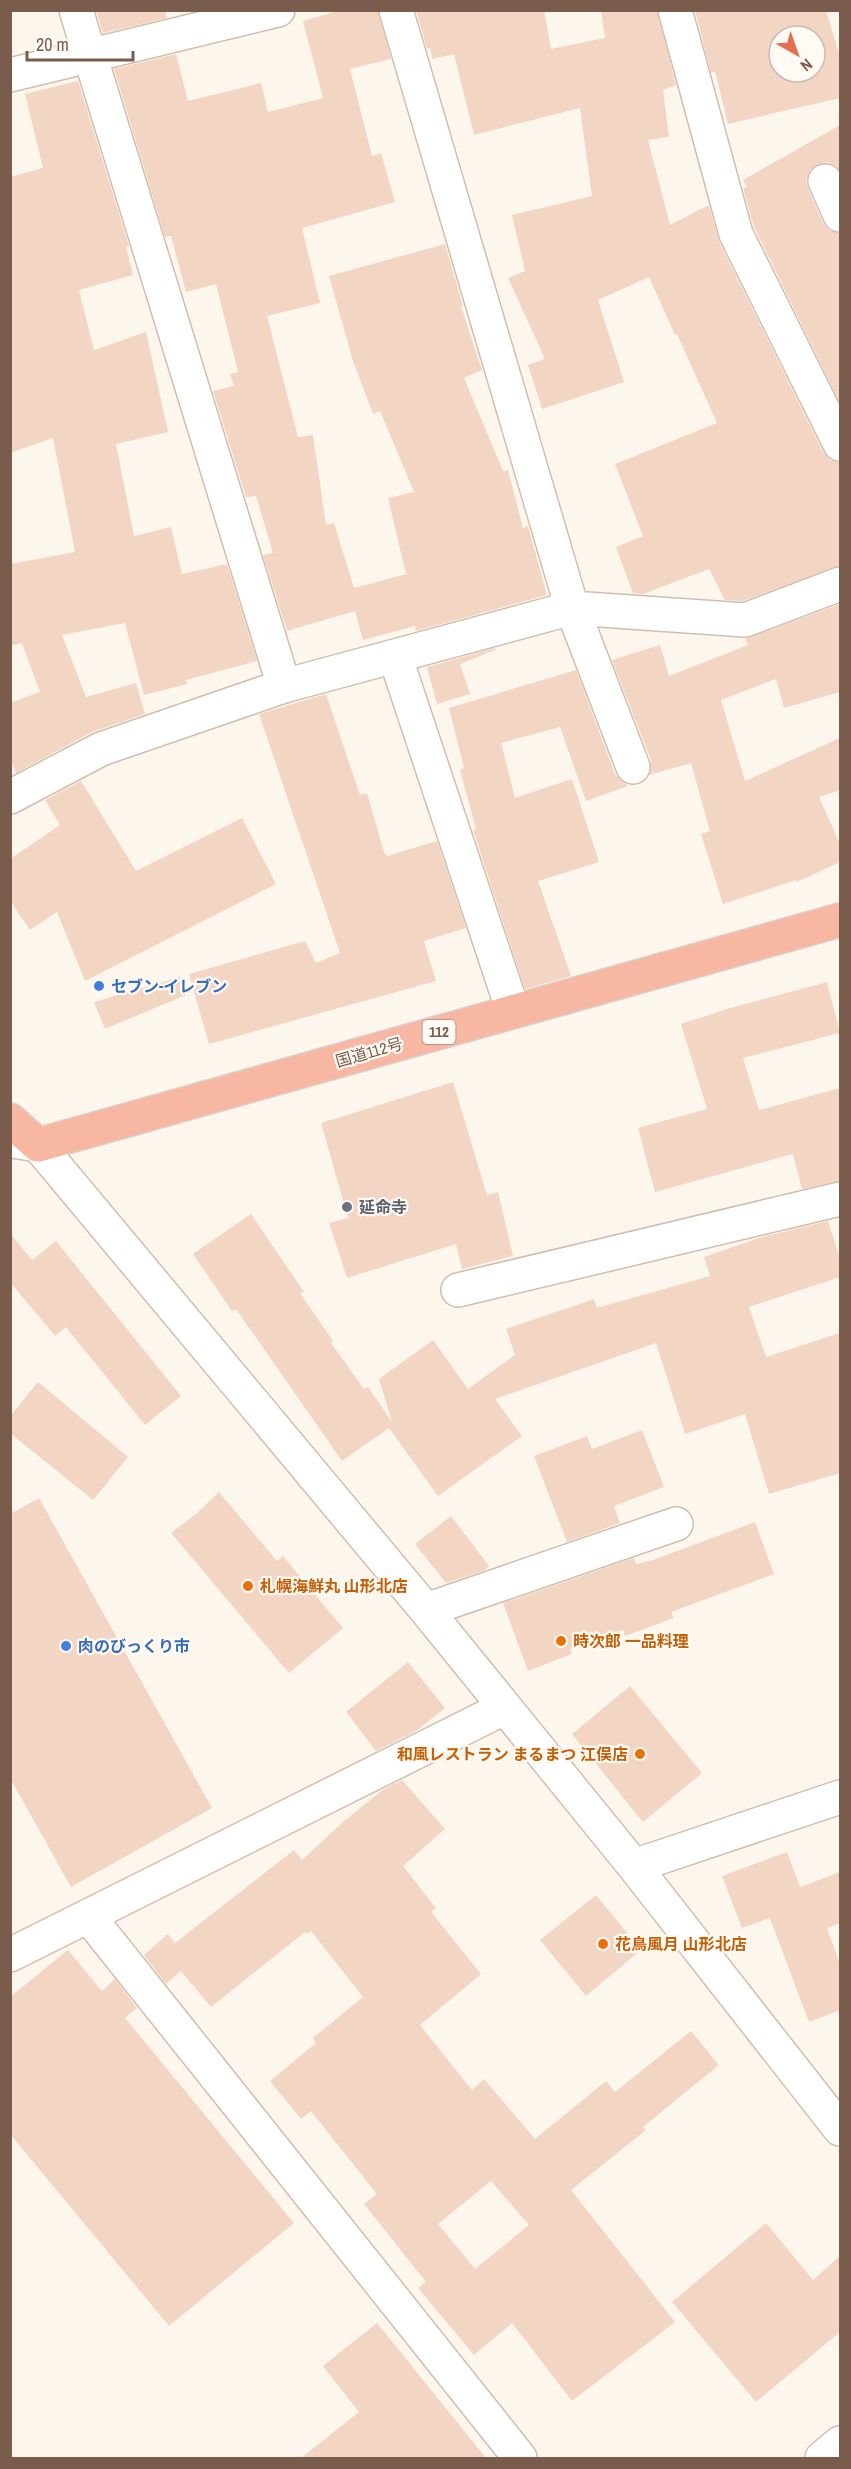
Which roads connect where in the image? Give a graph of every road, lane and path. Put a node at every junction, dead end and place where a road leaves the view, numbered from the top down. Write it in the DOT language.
graph roads {
  1 [pos="76,10"];
  2 [pos="278,10"];
  3 [pos="396,10"];
  4 [pos="675,10"];
  5 [pos="90,56"];
  6 [pos="10,75"];
  7 [pos="825,181"];
  8 [pos="840,215"];
  9 [pos="840,444"];
  10 [pos="840,584"];
  11 [pos="572,608"];
  12 [pos="395,656"];
  13 [pos="284,686"];
  14 [pos="633,767"];
  15 [pos="10,796"];
  16 [pos="840,920"];
  17 [pos="513,1011"];
  18 [pos="10,1120"];
  19 [pos="24,1143"];
  20 [pos="10,1161"];
  21 [pos="838,1208"];
  22 [pos="458,1290"];
  23 [pos="676,1524"];
  24 [pos="426,1610"];
  25 [pos="504,1708"];
  26 [pos="840,1797"];
  27 [pos="634,1866"];
  28 [pos="89,1917"];
  29 [pos="10,1955"];
  30 [pos="840,2129"];
  31 [pos="840,2443"];
  32 [pos="520,2458"];
  33 [pos="822,2458"];
  1 -- 5 [label="street"];
  2 -- 5 [label="street"];
  3 -- 11 [label="street"];
  4 -- 9 [label="street"];
  5 -- 6 [label="street"];
  5 -- 13 [label="street"];
  7 -- 8 [label="street"];
  10 -- 11 [label="street"];
  11 -- 12 [label="street"];
  11 -- 14 [label="street"];
  12 -- 13 [label="street"];
  12 -- 17 [label="street"];
  13 -- 15 [label="street"];
  16 -- 17 [label="highway, 国道112号 / 112"];
  17 -- 19 [label="highway, 国道112号 / 112"];
  18 -- 19 [label="highway"];
  19 -- 20 [label="street"];
  19 -- 24 [label="street"];
  21 -- 22 [label="street"];
  23 -- 24 [label="street"];
  24 -- 25 [label="street"];
  25 -- 27 [label="street"];
  25 -- 28 [label="street"];
  26 -- 27 [label="street"];
  27 -- 30 [label="street"];
  28 -- 29 [label="street"];
  28 -- 32 [label="street"];
  31 -- 33 [label="street"];
}
